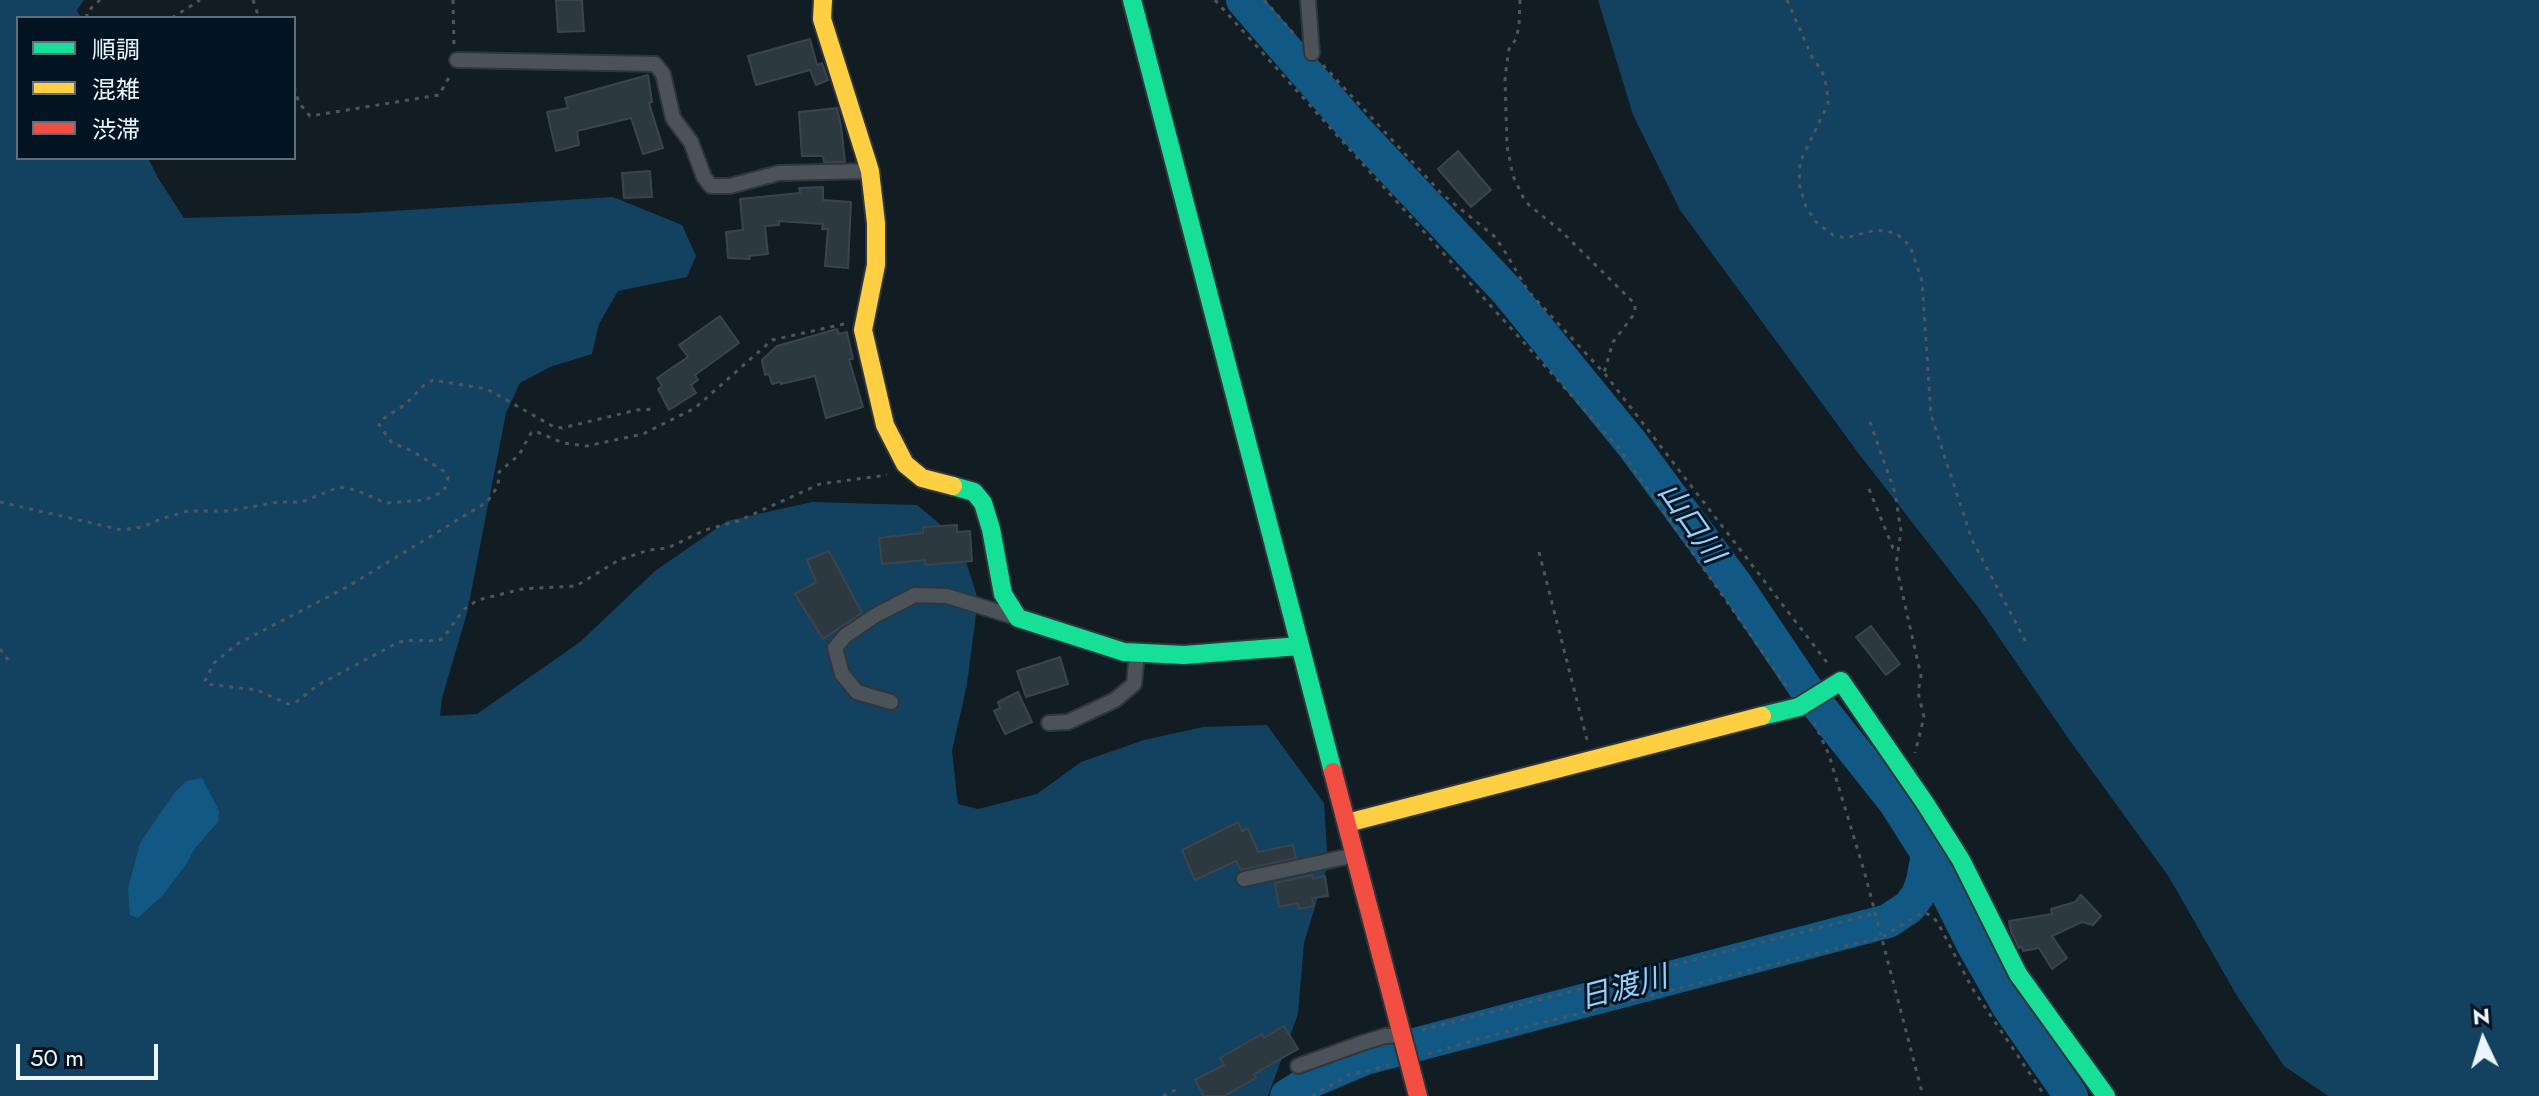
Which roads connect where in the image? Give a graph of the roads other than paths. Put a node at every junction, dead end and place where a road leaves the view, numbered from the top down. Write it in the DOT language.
graph roads {
  1 [pos="823,0"];
  2 [pos="1132,0"];
  3 [pos="1308,0"];
  4 [pos="1312,53"];
  5 [pos="457,60"];
  6 [pos="870,171"];
  7 [pos="1018,618"];
  8 [pos="1300,646"];
  9 [pos="1137,653"];
  10 [pos="891,702"];
  11 [pos="1049,723"];
  12 [pos="1347,823"];
  13 [pos="1355,855"];
  14 [pos="1244,879"];
  15 [pos="1405,1048"];
  16 [pos="1298,1066"];
  17 [pos="1418,1096"];
  18 [pos="2106,1096"];
  1 -- 6 [label="street"];
  2 -- 8 [label="street"];
  3 -- 4 [label="street"];
  5 -- 6 [label="street"];
  6 -- 7 [label="street"];
  7 -- 9 [label="street"];
  7 -- 10 [label="street"];
  8 -- 9 [label="street"];
  8 -- 12 [label="street"];
  9 -- 11 [label="street"];
  12 -- 13 [label="street"];
  12 -- 18 [label="street"];
  13 -- 14 [label="street"];
  13 -- 15 [label="street"];
  15 -- 16 [label="street"];
  15 -- 17 [label="street"];
}
